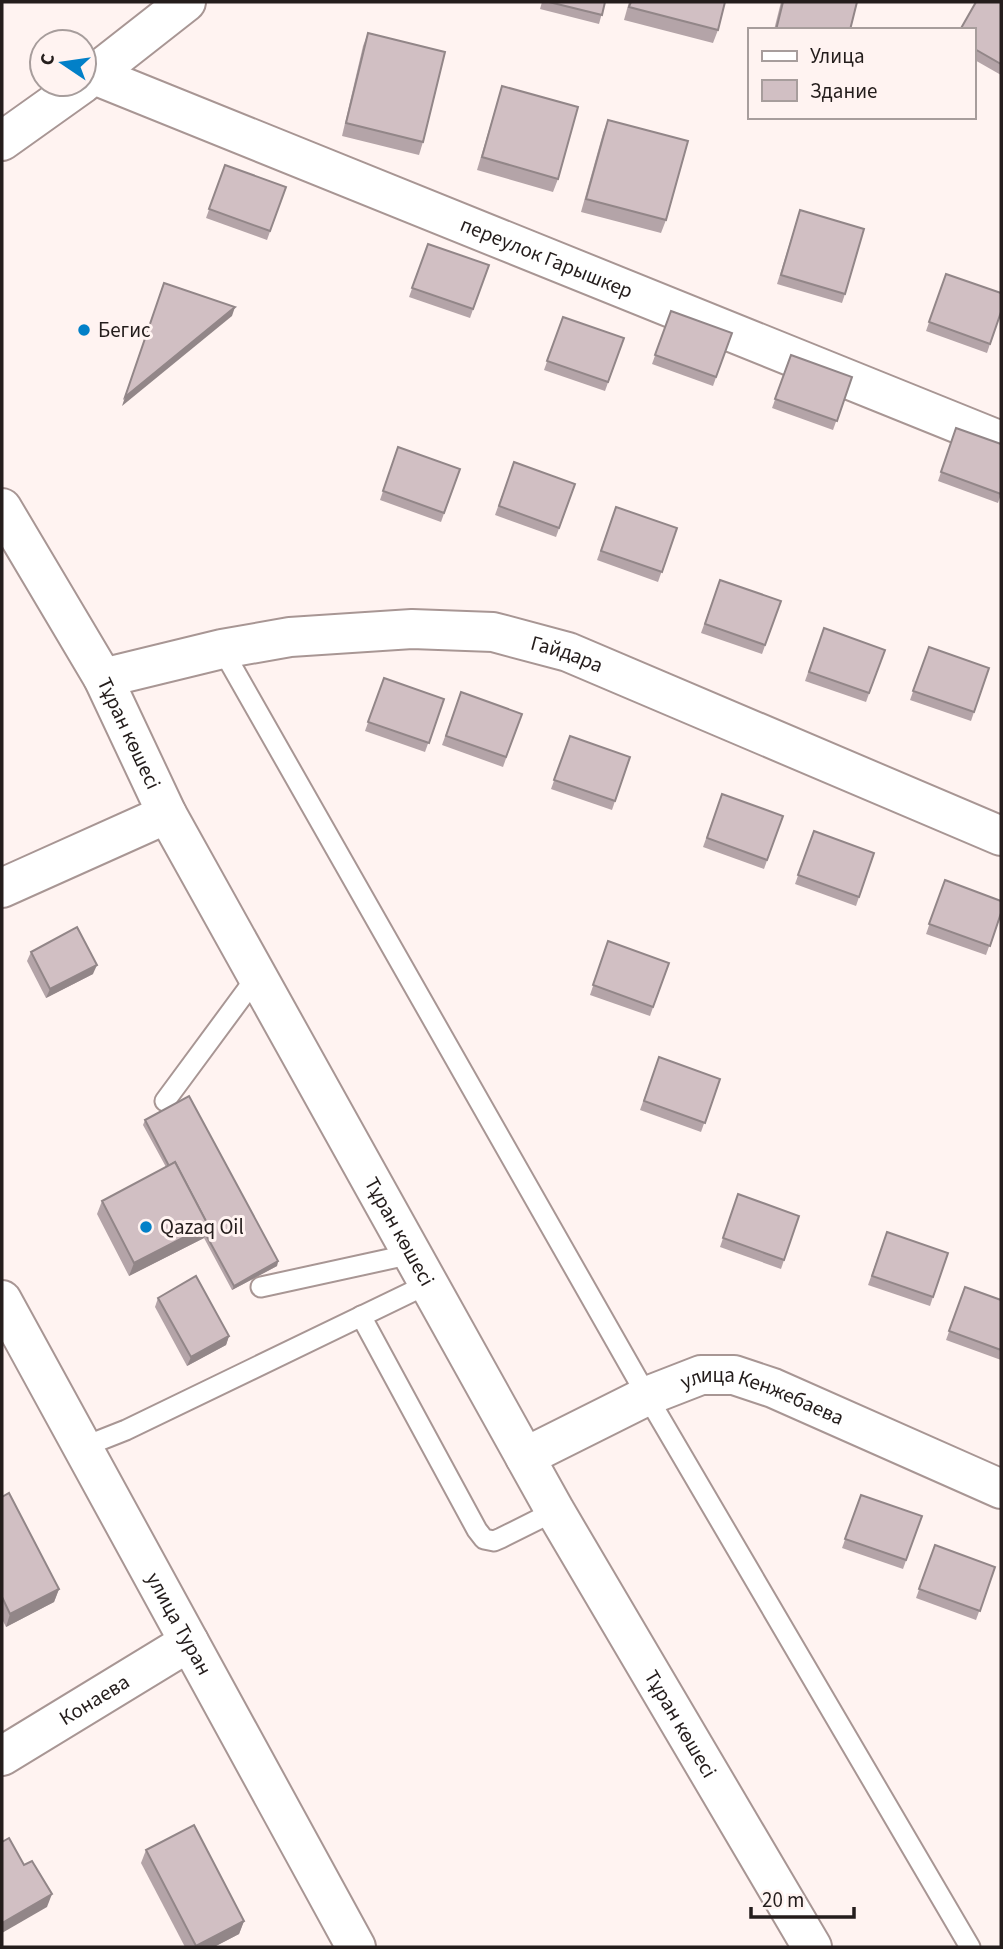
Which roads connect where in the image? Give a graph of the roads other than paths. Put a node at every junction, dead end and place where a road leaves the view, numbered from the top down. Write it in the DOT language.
graph roads {
  1 [pos="186,2"];
  2 [pos="98,72"];
  3 [pos="98,86"];
  4 [pos="62,98"];
  5 [pos="2,141"];
  6 [pos="1001,441"];
  7 [pos="2,508"];
  8 [pos="222,649"];
  9 [pos="103,678"];
  10 [pos="167,814"];
  11 [pos="1001,836"];
  12 [pos="2,888"];
  13 [pos="258,975"];
  14 [pos="165,1101"];
  15 [pos="420,1269"];
  16 [pos="261,1287"];
  17 [pos="3,1306"];
  18 [pos="361,1316"];
  19 [pos="647,1396"];
  20 [pos="83,1447"];
  21 [pos="525,1457"];
  22 [pos="1001,1489"];
  23 [pos="555,1511"];
  24 [pos="189,1642"];
  25 [pos="2,1756"];
  26 [pos="356,1947"];
  27 [pos="812,1947"];
  28 [pos="970,1947"];
  1 -- 2 [label="street"];
  3 -- 6 [label="street, переулок Гарышкер"];
  4 -- 5 [label="street"];
  7 -- 9 [label="street, Тұран көшесі"];
  8 -- 9 [label="street, Гайдара"];
  8 -- 11 [label="street, Гайдара"];
  8 -- 19 [label="lane"];
  9 -- 10 [label="street, Тұран көшесі"];
  10 -- 12 [label="street"];
  10 -- 13 [label="street, Тұран көшесі"];
  13 -- 14 [label="lane"];
  13 -- 15 [label="street, Тұран көшесі"];
  15 -- 16 [label="lane"];
  15 -- 18 [label="lane"];
  15 -- 21 [label="street, Тұран көшесі"];
  17 -- 20 [label="street, улица Туран"];
  18 -- 20 [label="lane"];
  18 -- 23 [label="lane"];
  19 -- 21 [label="street, улица Кенжебаева"];
  19 -- 22 [label="street, улица Кенжебаева"];
  19 -- 28 [label="lane"];
  20 -- 24 [label="street, улица Туран"];
  21 -- 23 [label="street, Тұран көшесі"];
  23 -- 27 [label="street, Тұран көшесі"];
  24 -- 25 [label="street, Конаева"];
  24 -- 26 [label="street, улица Туран"];
}
